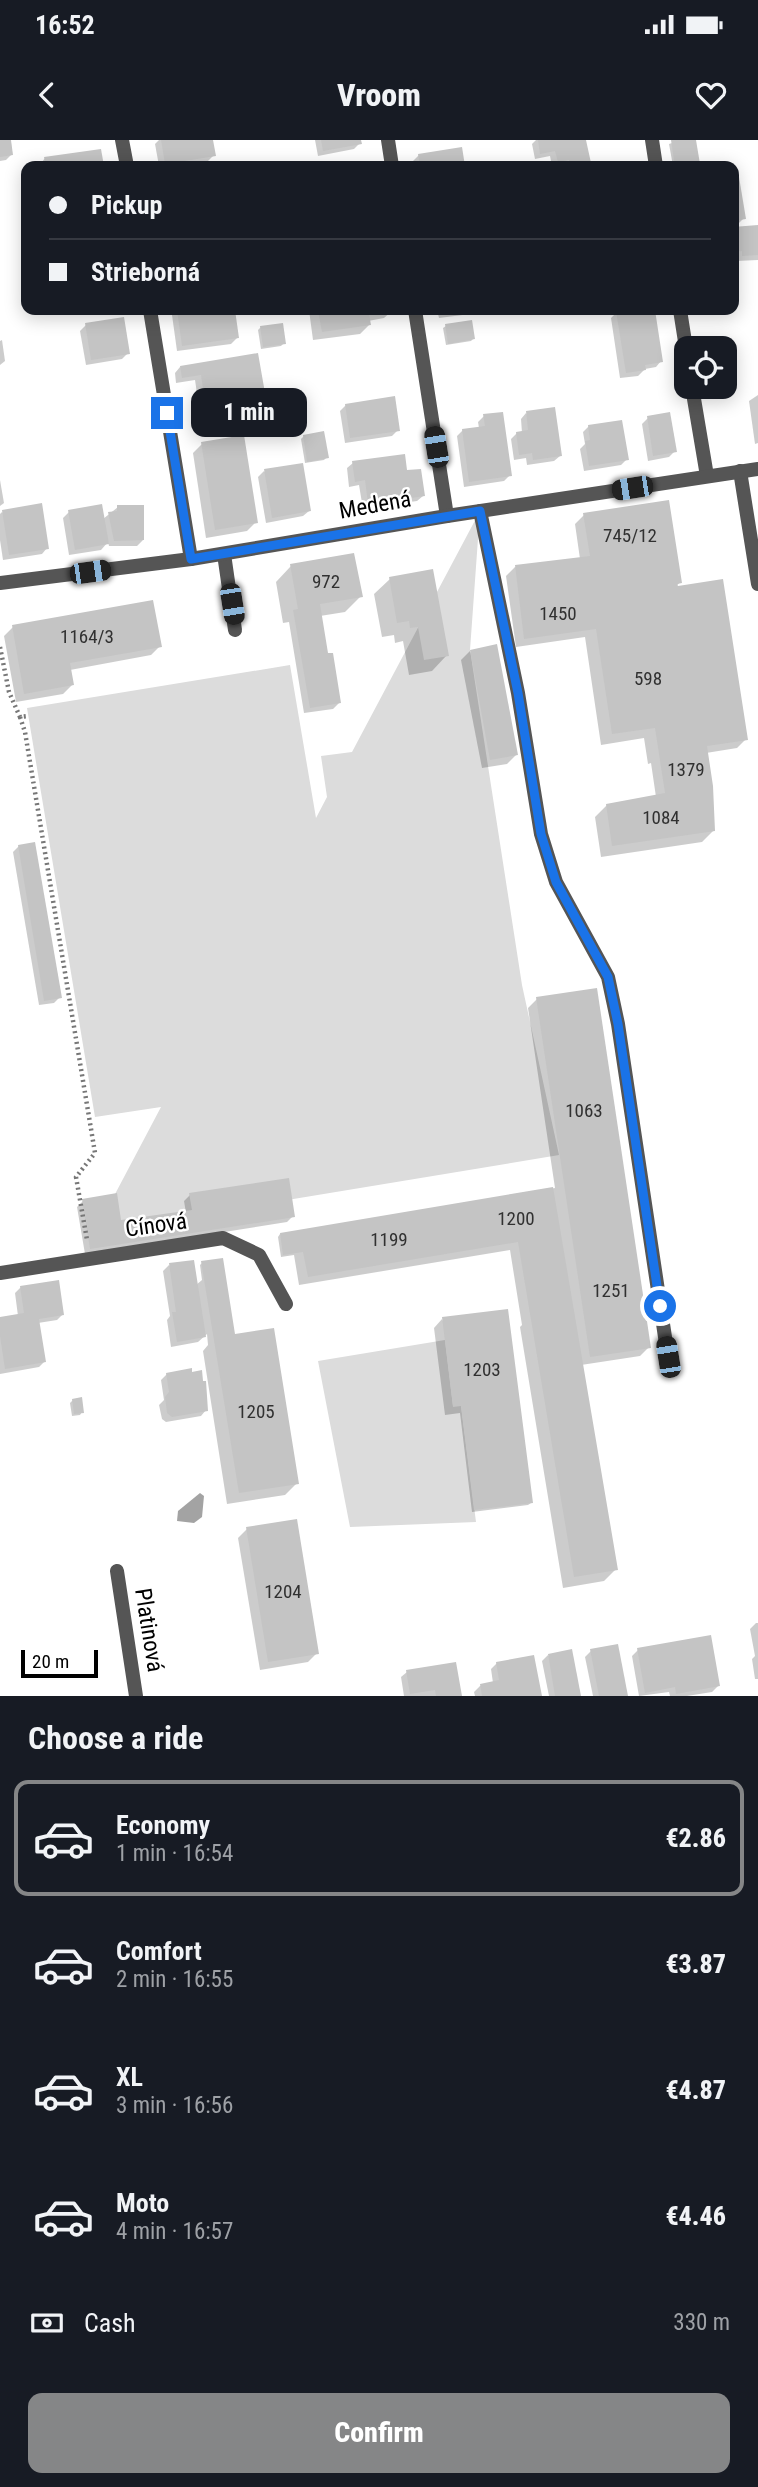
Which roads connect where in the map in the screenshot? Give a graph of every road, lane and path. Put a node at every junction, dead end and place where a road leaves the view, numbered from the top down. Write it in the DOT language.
graph roads {
  1 [pos="122,140"];
  2 [pos="388,140"];
  3 [pos="652,140"];
  4 [pos="126,161"];
  5 [pos="392,161"];
  6 [pos="655,161"];
  7 [pos="151,315"];
  8 [pos="416,315"];
  9 [pos="681,315"];
  10 [pos="684,336"];
  11 [pos="694,399"];
  12 [pos="758,468"];
  13 [pos="740,471"];
  14 [pos="707,476"];
  15 [pos="480,511"];
  16 [pos="446,516"];
  17 [pos="224,554"];
  18 [pos="191,559"];
  19 [pos="0,583"];
  20 [pos="758,584"];
  21 [pos="235,630"];
  22 [pos="0,647"];
  23 [pos="29,716"];
  24 [pos="20,717"];
  25 [pos="90,1258"];
  26 [pos="0,1273"];
  27 [pos="286,1304"];
  28 [pos="668,1357"];
  29 [pos="117,1572"];
  30 [pos="136,1696"];
  1 -- 4 [label="street"];
  2 -- 5 [label="street"];
  3 -- 6 [label="street"];
  7 -- 18 [label="street"];
  8 -- 16 [label="street"];
  9 -- 10 [label="street"];
  11 -- 14 [label="street"];
  12 -- 13 [label="street, Medená"];
  13 -- 14 [label="street, Medená"];
  13 -- 20 [label="street"];
  14 -- 15 [label="street, Medená"];
  15 -- 16 [label="street, Medená"];
  15 -- 28 [label="street"];
  16 -- 17 [label="street, Medená"];
  17 -- 18 [label="street, Medená"];
  17 -- 21 [label="street"];
  18 -- 19 [label="street, Medená"];
  22 -- 24 [label="path"];
  23 -- 24 [label="path"];
  24 -- 25 [label="path"];
  25 -- 26 [label="street, Cínová"];
  25 -- 27 [label="street, Cínová"];
  29 -- 30 [label="street, Platinová"];
}
